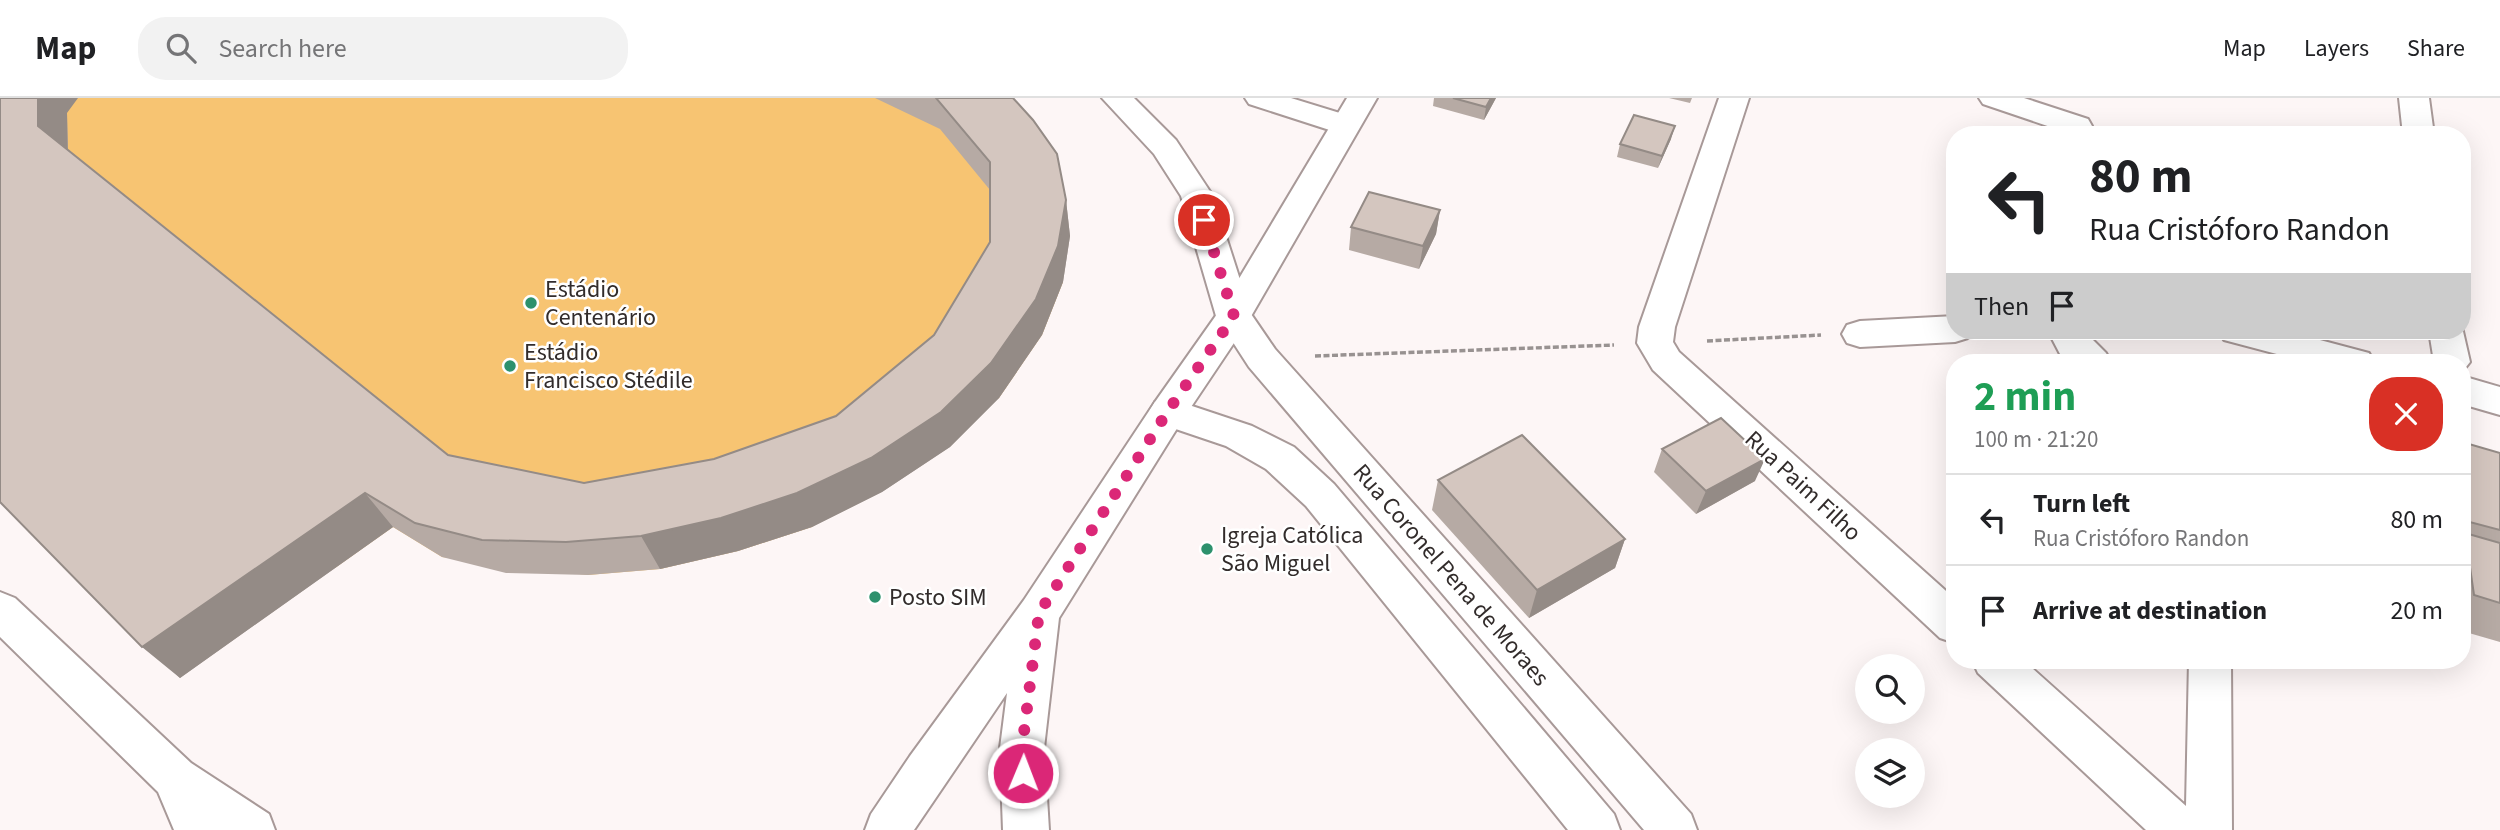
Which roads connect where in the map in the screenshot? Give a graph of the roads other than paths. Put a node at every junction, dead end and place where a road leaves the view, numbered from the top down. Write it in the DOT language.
graph roads {
  1 [pos="1117,98"];
  2 [pos="1260,98"];
  3 [pos="1734,98"];
  4 [pos="1994,98"];
  5 [pos="2414,98"];
  6 [pos="1354,111"];
  7 [pos="2078,119"];
  8 [pos="2418,126"];
  9 [pos="1234,316"];
  10 [pos="1946,329"];
  11 [pos="1860,334"];
  12 [pos="2070,340"];
  13 [pos="2272,340"];
  14 [pos="2084,354"];
  15 [pos="2325,354"];
  16 [pos="2471,393"];
  17 [pos="2500,401"];
  18 [pos="1168,411"];
  19 [pos="0,610"];
  20 [pos="1039,613"];
  21 [pos="1946,617"];
  22 [pos="2003,669"];
  23 [pos="2210,669"];
  24 [pos="175,778"];
  25 [pos="197,830"];
  26 [pos="252,830"];
  27 [pos="888,830"];
  28 [pos="1026,830"];
  29 [pos="1597,830"];
  30 [pos="1674,830"];
  31 [pos="2179,830"];
  32 [pos="2209,830"];
  1 -- 9 [label="street, Rua Coronel Pena de Moraes"];
  2 -- 6 [label="street"];
  3 -- 21 [label="street, Rua Paim Filho"];
  4 -- 7 [label="street"];
  5 -- 8 [label="street"];
  6 -- 9 [label="street"];
  9 -- 18 [label="street"];
  9 -- 30 [label="street, Rua Coronel Pena de Moraes"];
  10 -- 11 [label="street"];
  12 -- 14 [label="street"];
  13 -- 15 [label="street"];
  16 -- 17 [label="street"];
  18 -- 20 [label="street"];
  18 -- 29 [label="street, Rua Coronel Pena de Moraes"];
  19 -- 24 [label="street"];
  20 -- 27 [label="street"];
  20 -- 28 [label="street"];
  22 -- 31 [label="street"];
  23 -- 32 [label="street"];
  24 -- 25 [label="street"];
  24 -- 26 [label="street"];
}
